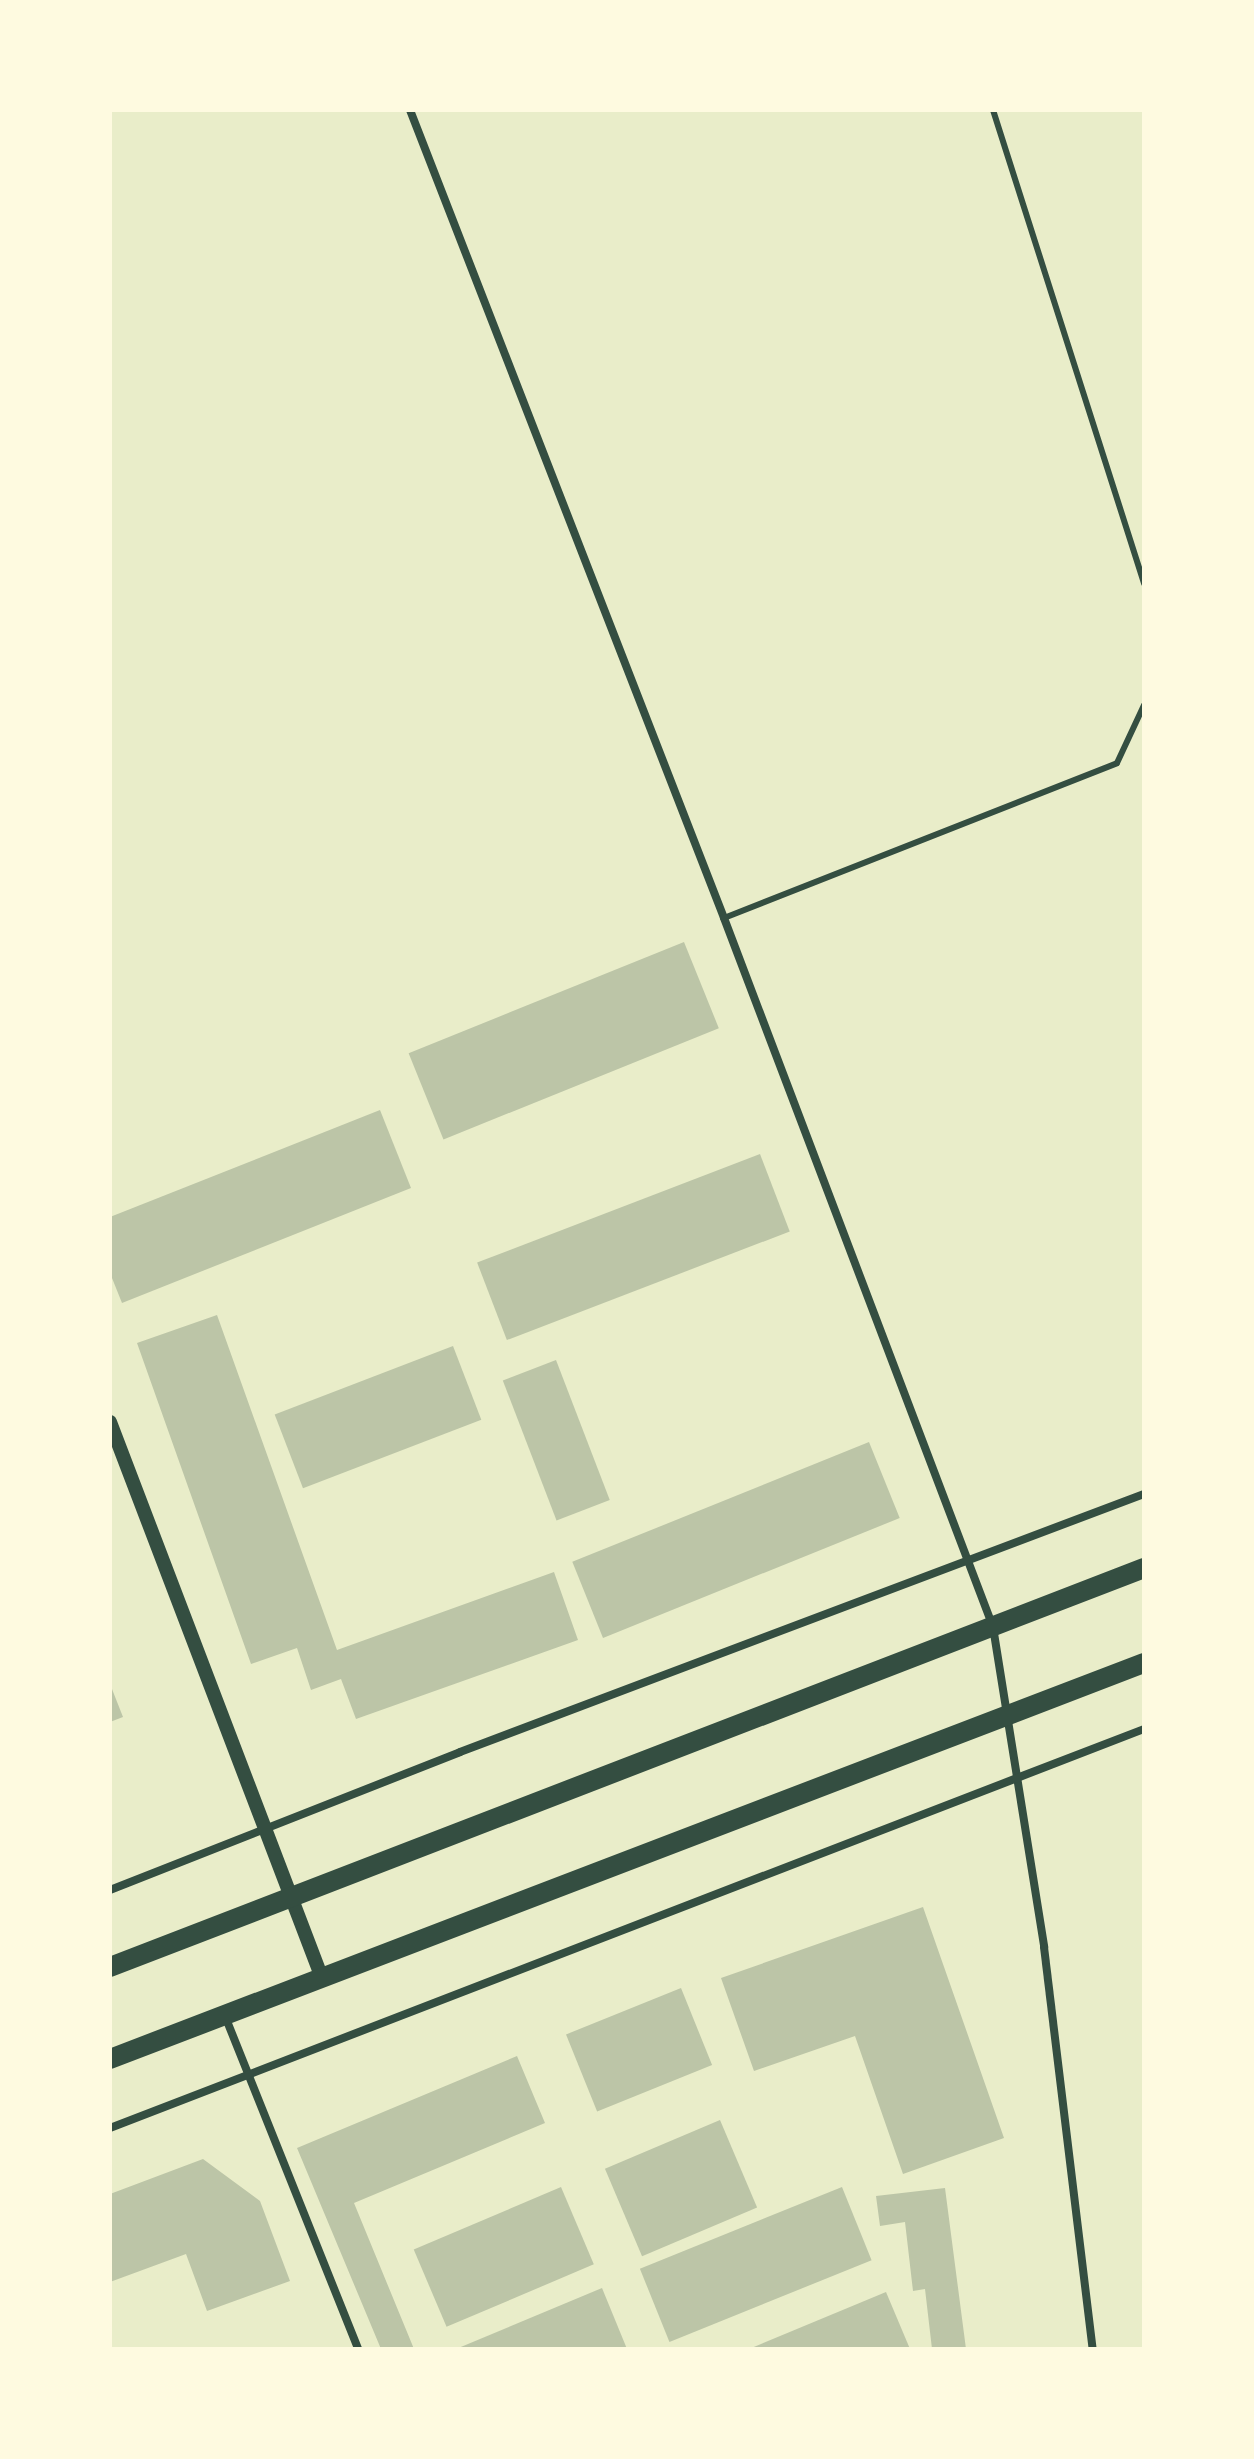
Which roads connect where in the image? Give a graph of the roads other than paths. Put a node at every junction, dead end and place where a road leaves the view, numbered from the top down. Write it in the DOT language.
graph roads {
  1 [pos="410,110"];
  2 [pos="993,110"];
  3 [pos="1144,584"];
  4 [pos="1144,705"];
  5 [pos="724,918"];
  6 [pos="110,1422"];
  7 [pos="1144,1494"];
  8 [pos="967,1558"];
  9 [pos="1144,1568"];
  10 [pos="993,1627"];
  11 [pos="1144,1663"];
  12 [pos="1008,1716"];
  13 [pos="1144,1729"];
  14 [pos="1018,1779"];
  15 [pos="267,1831"];
  16 [pos="110,1890"];
  17 [pos="292,1897"];
  18 [pos="110,1967"];
  19 [pos="322,1978"];
  20 [pos="225,2015"];
  21 [pos="110,2059"];
  22 [pos="248,2075"];
  23 [pos="110,2128"];
  24 [pos="358,2349"];
  25 [pos="1093,2349"];
  1 -- 5 [label="street"];
  2 -- 3 [label="lane"];
  4 -- 5 [label="lane"];
  5 -- 8 [label="street"];
  6 -- 15 [label="street"];
  7 -- 8 [label="street"];
  8 -- 10 [label="street"];
  8 -- 15 [label="street"];
  9 -- 10 [label="main road"];
  10 -- 12 [label="street"];
  10 -- 17 [label="main road"];
  11 -- 12 [label="main road"];
  12 -- 14 [label="street"];
  12 -- 19 [label="main road"];
  13 -- 14 [label="street"];
  14 -- 22 [label="street"];
  14 -- 25 [label="street"];
  15 -- 16 [label="street"];
  15 -- 17 [label="street"];
  17 -- 18 [label="main road"];
  17 -- 19 [label="street"];
  19 -- 20 [label="main road"];
  20 -- 21 [label="main road"];
  20 -- 22 [label="street"];
  22 -- 23 [label="street"];
  22 -- 24 [label="street"];
}
